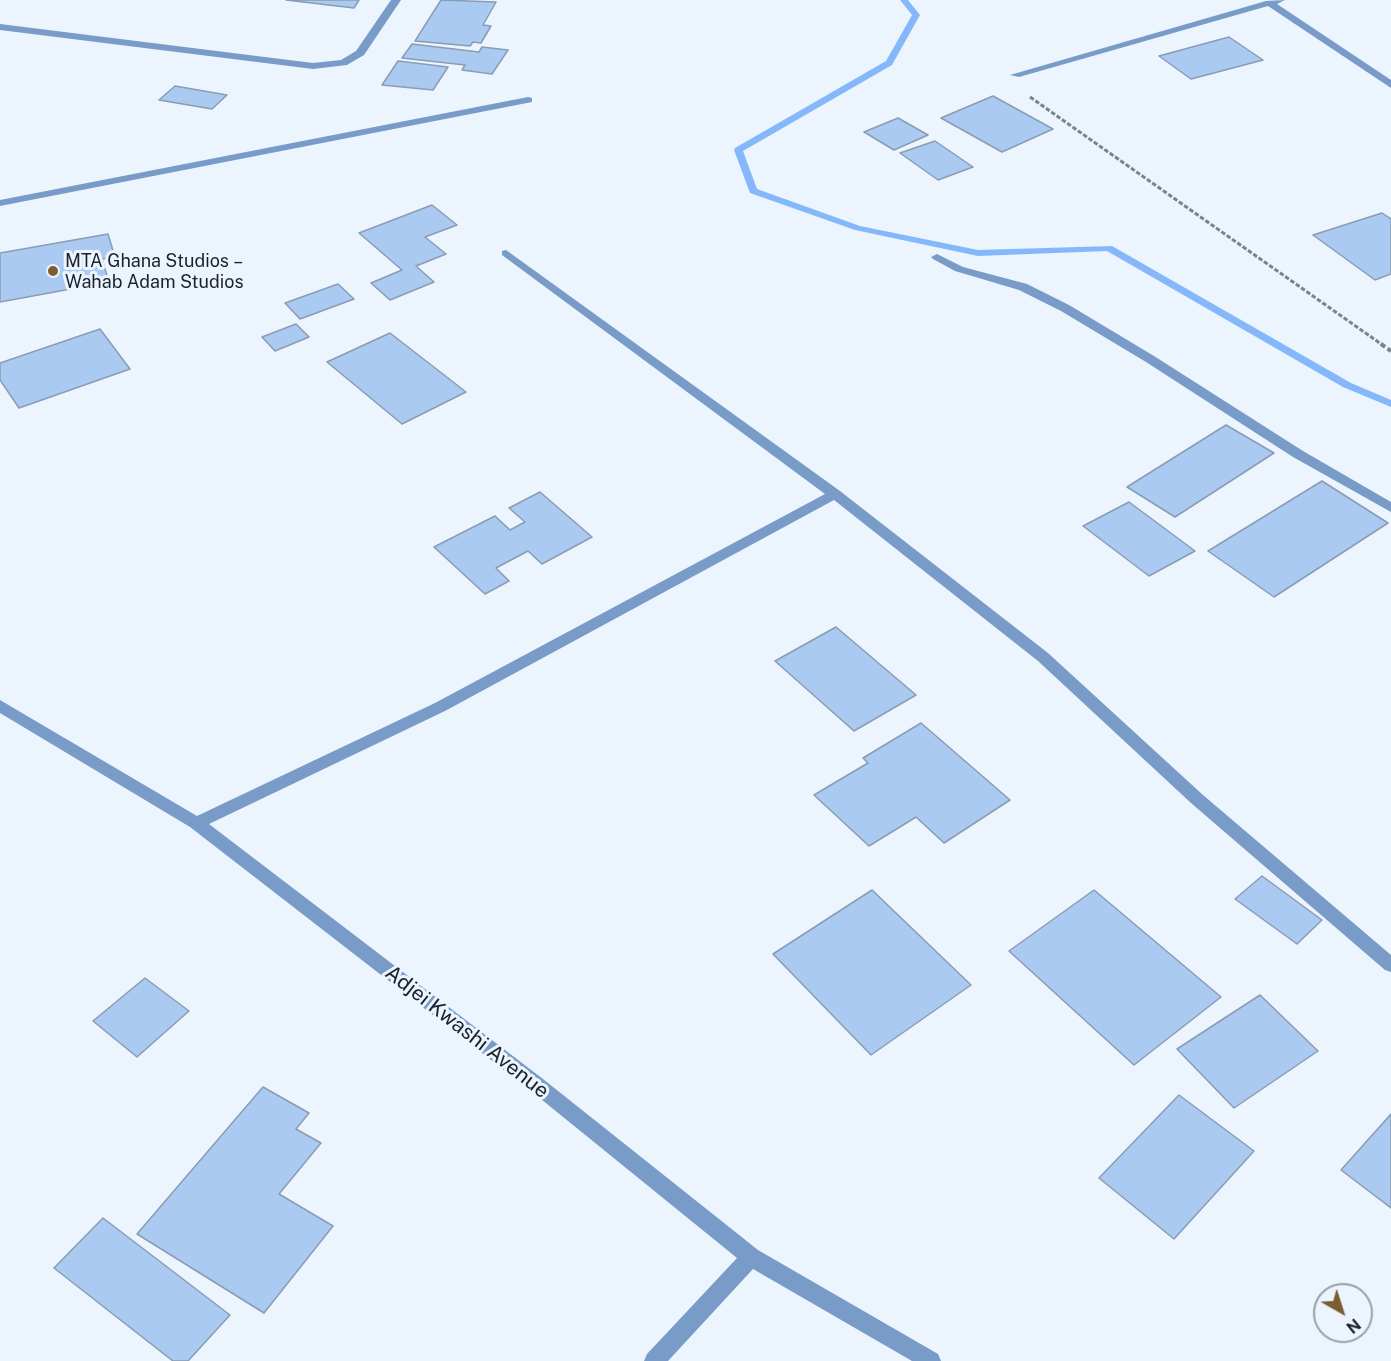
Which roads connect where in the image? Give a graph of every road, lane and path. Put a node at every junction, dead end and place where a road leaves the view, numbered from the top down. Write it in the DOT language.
graph roads {
  1 [pos="396,0"];
  2 [pos="1280,0"];
  3 [pos="1269,3"];
  4 [pos="0,27"];
  5 [pos="1015,75"];
  6 [pos="1391,85"];
  7 [pos="528,100"];
  8 [pos="0,203"];
  9 [pos="506,253"];
  10 [pos="937,257"];
  11 [pos="1391,351"];
  12 [pos="835,494"];
  13 [pos="1391,508"];
  14 [pos="0,706"];
  15 [pos="196,823"];
  16 [pos="1391,965"];
  17 [pos="751,1257"];
  18 [pos="654,1361"];
  19 [pos="931,1361"];
  1 -- 4 [label="street"];
  2 -- 3 [label="street"];
  3 -- 5 [label="street"];
  3 -- 6 [label="street"];
  5 -- 11 [label="path"];
  7 -- 8 [label="street"];
  9 -- 12 [label="street"];
  10 -- 13 [label="street"];
  12 -- 15 [label="street"];
  12 -- 16 [label="street"];
  14 -- 15 [label="street, Adjei Kwashi Avenue"];
  15 -- 17 [label="street, Adjei Kwashi Avenue"];
  17 -- 18 [label="street"];
  17 -- 19 [label="street, Adjei Kwashi Avenue"];
}
